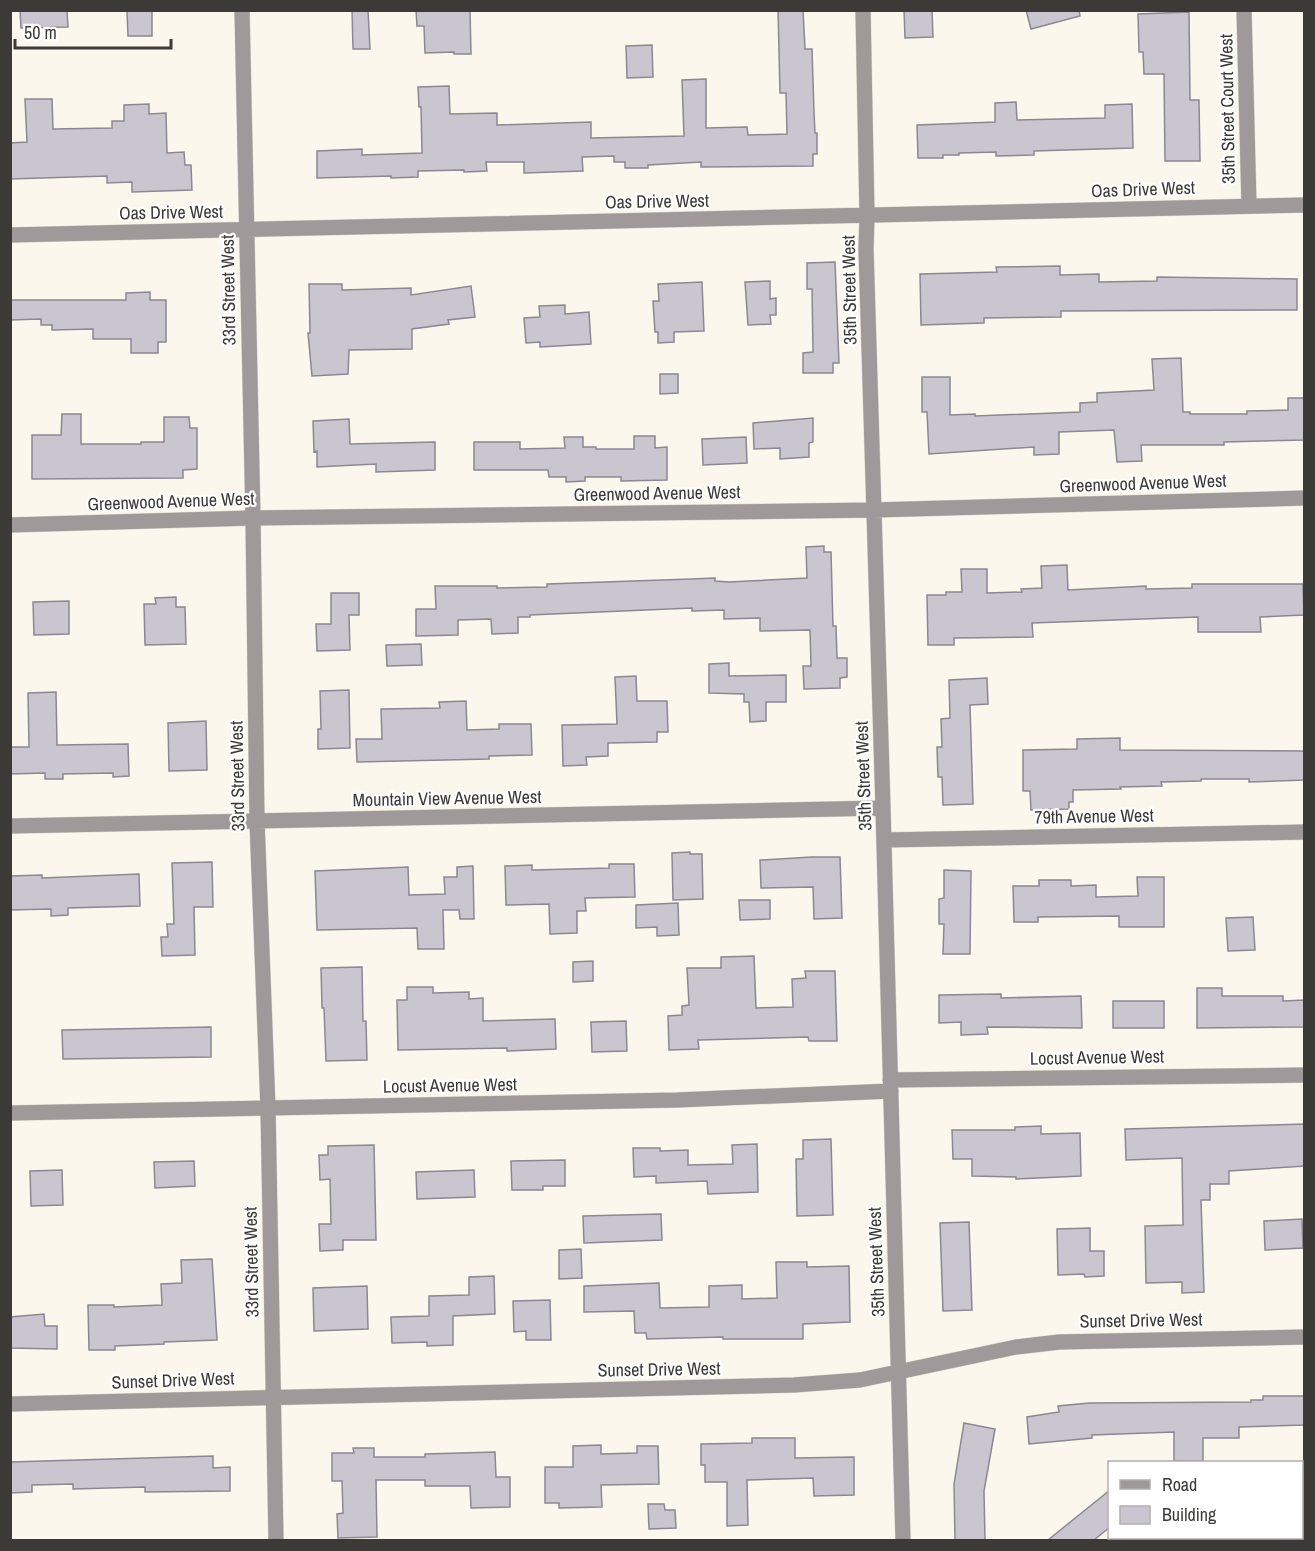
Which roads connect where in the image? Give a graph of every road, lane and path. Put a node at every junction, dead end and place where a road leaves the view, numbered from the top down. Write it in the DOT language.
graph roads {
  1 [pos="242,10"];
  2 [pos="863,10"];
  3 [pos="1244,10"];
  4 [pos="1305,205"];
  5 [pos="1249,206"];
  6 [pos="867,216"];
  7 [pos="246,230"];
  8 [pos="10,235"];
  9 [pos="1305,498"];
  10 [pos="874,510"];
  11 [pos="253,518"];
  12 [pos="10,525"];
  13 [pos="884,808"];
  14 [pos="257,821"];
  15 [pos="10,826"];
  16 [pos="1305,832"];
  17 [pos="884,840"];
  18 [pos="1305,1075"];
  19 [pos="891,1085"];
  20 [pos="268,1108"];
  21 [pos="10,1113"];
  22 [pos="1305,1337"];
  23 [pos="899,1372"];
  24 [pos="273,1397"];
  25 [pos="10,1404"];
  26 [pos="276,1540"];
  27 [pos="903,1540"];
  1 -- 7 [label="street, 33rd Street West"];
  2 -- 6 [label="street, 35th Street West"];
  3 -- 5 [label="street, 35th Street Court West"];
  4 -- 5 [label="street, Oas Drive West"];
  5 -- 6 [label="street, Oas Drive West"];
  6 -- 7 [label="street, Oas Drive West"];
  6 -- 10 [label="street, 35th Street West"];
  7 -- 8 [label="street, Oas Drive West"];
  7 -- 11 [label="street, 33rd Street West"];
  9 -- 10 [label="street, Greenwood Avenue West"];
  10 -- 11 [label="street, Greenwood Avenue West"];
  10 -- 13 [label="street, 35th Street West"];
  11 -- 12 [label="street, Greenwood Avenue West"];
  11 -- 14 [label="street, 33rd Street West"];
  13 -- 14 [label="street, Mountain View Avenue West"];
  13 -- 17 [label="street, 35th Street West"];
  14 -- 15 [label="street, Mountain View Avenue West"];
  14 -- 20 [label="street, 33rd Street West"];
  16 -- 17 [label="street, 79th Avenue West"];
  17 -- 19 [label="street, 35th Street West"];
  18 -- 19 [label="street, Locust Avenue West"];
  19 -- 20 [label="street, Locust Avenue West"];
  19 -- 23 [label="street, 35th Street West"];
  20 -- 21 [label="street, Locust Avenue West"];
  20 -- 24 [label="street, 33rd Street West"];
  22 -- 23 [label="street, Sunset Drive West"];
  23 -- 24 [label="street, Sunset Drive West"];
  23 -- 27 [label="street, 35th Street West"];
  24 -- 25 [label="street, Sunset Drive West"];
  24 -- 26 [label="street, 33rd Street West"];
}
